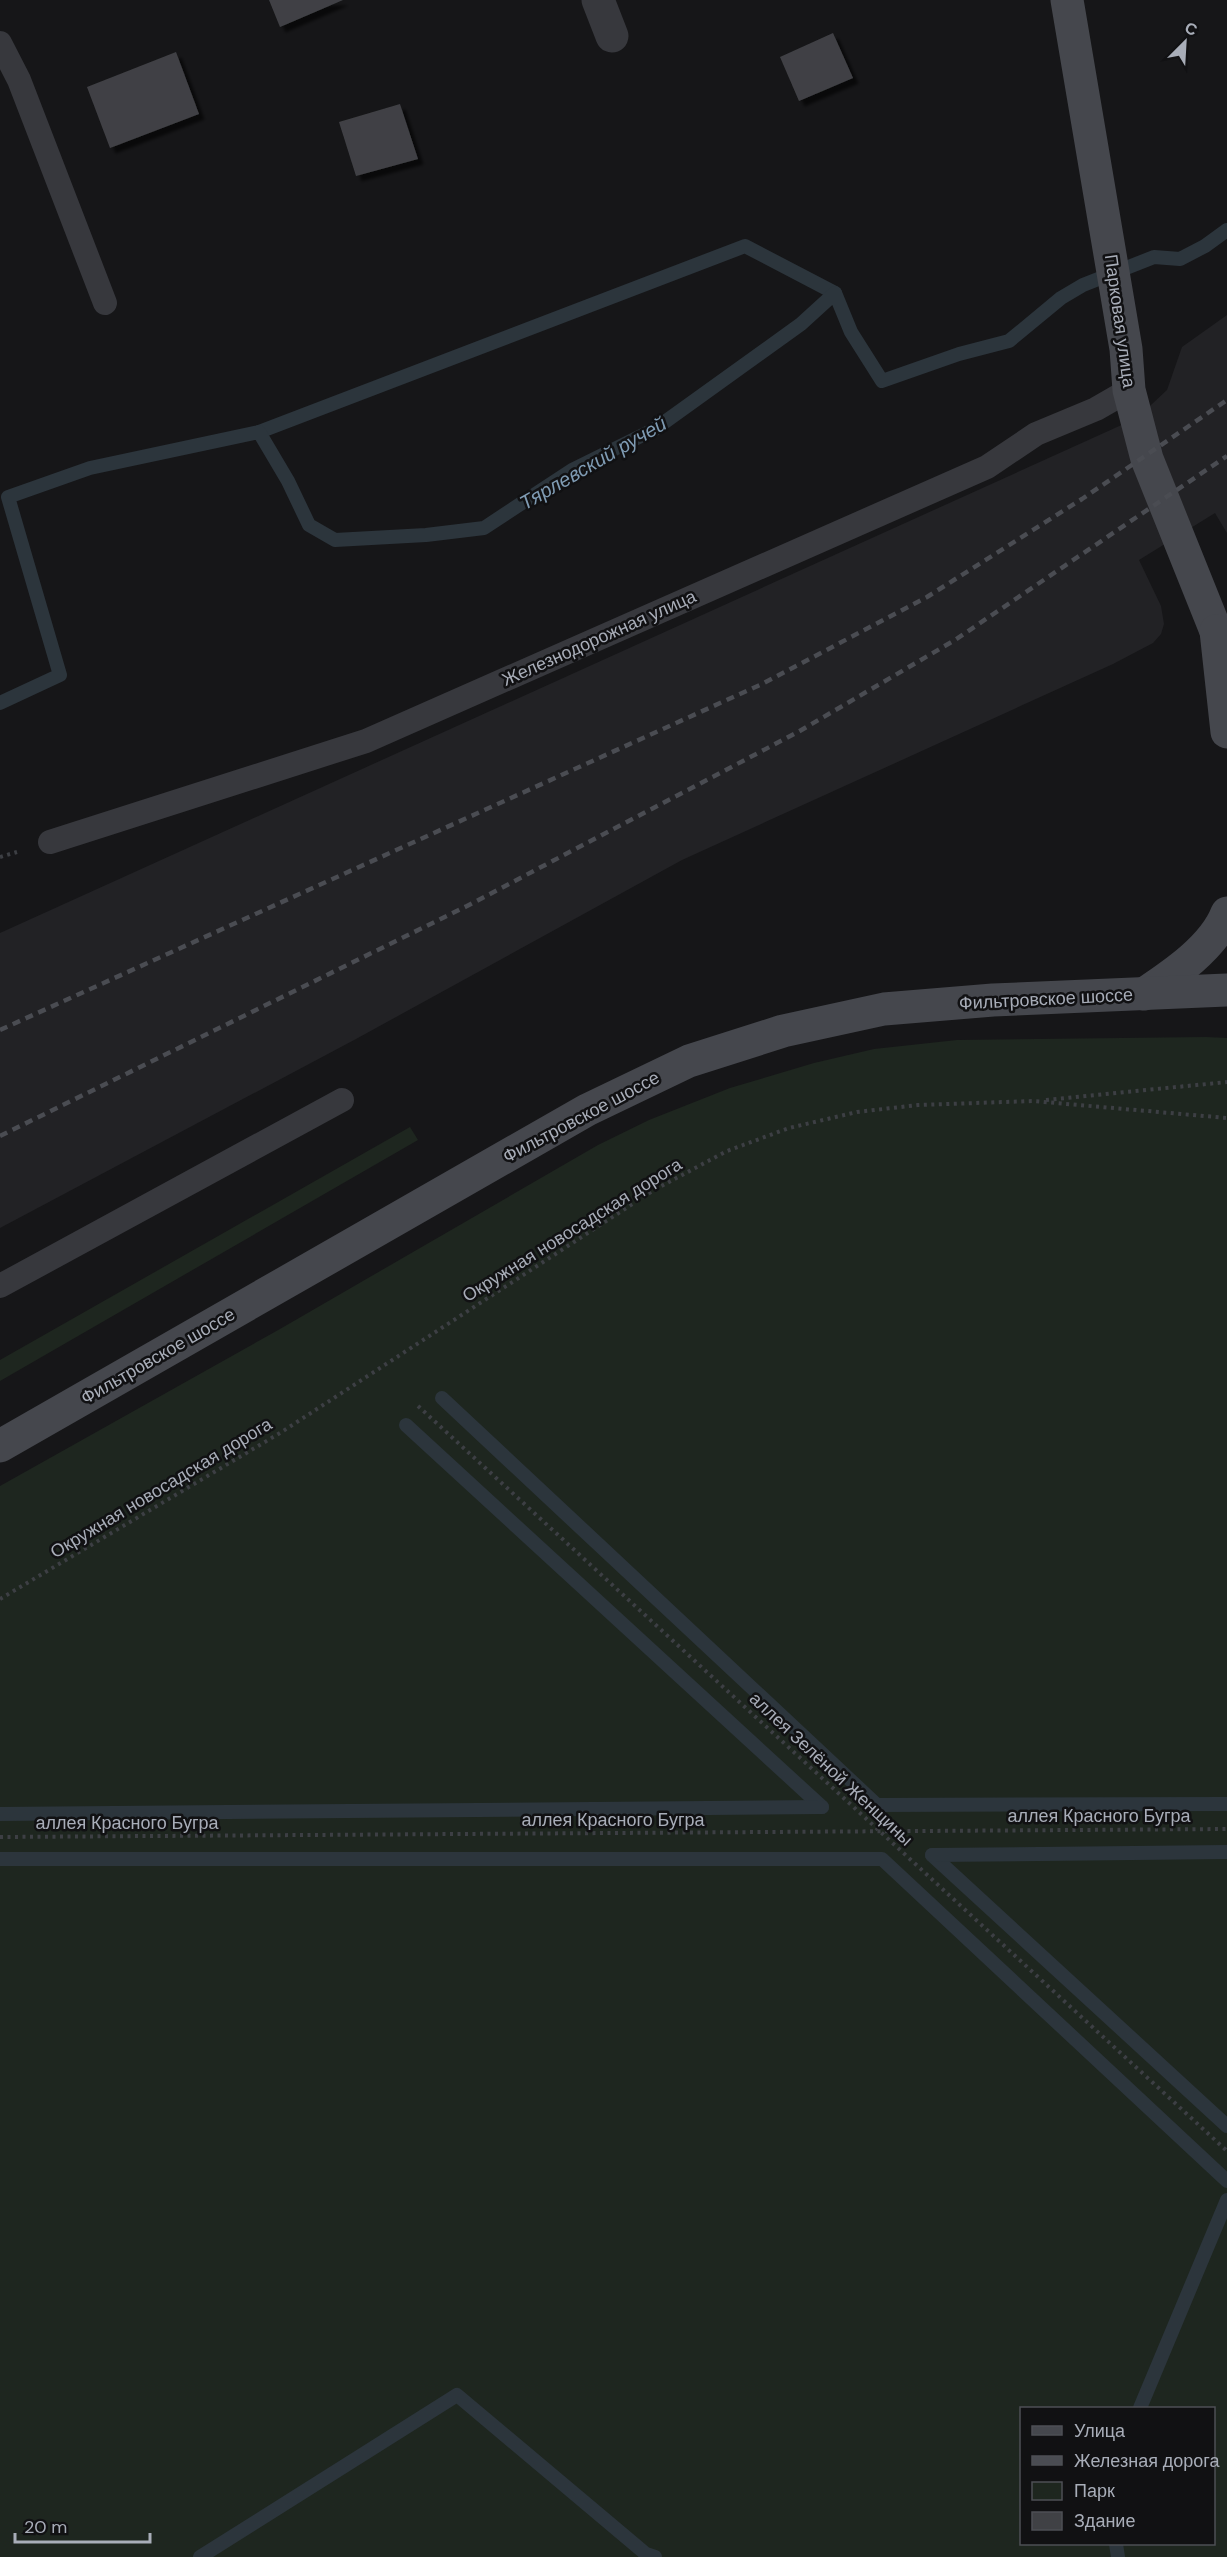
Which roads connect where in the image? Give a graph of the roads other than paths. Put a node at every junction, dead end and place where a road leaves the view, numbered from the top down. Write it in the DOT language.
graph roads {
  1 [pos="598,0"];
  2 [pos="1067,0"];
  3 [pos="612,36"];
  4 [pos="0,43"];
  5 [pos="105,303"];
  6 [pos="1129,390"];
  7 [pos="1221,639"];
  8 [pos="1227,732"];
  9 [pos="50,842"];
  10 [pos="1227,913"];
  11 [pos="1227,990"];
  12 [pos="1144,994"];
  13 [pos="342,1100"];
  14 [pos="0,1286"];
  15 [pos="0,1446"];
  1 -- 3 [label="street"];
  2 -- 6 [label="main road, Парковая улица"];
  4 -- 5 [label="lane"];
  6 -- 7 [label="main road, Парковая улица"];
  6 -- 9 [label="lane, Железнодорожная улица"];
  7 -- 8 [label="main road, Парковая улица"];
  10 -- 12 [label="main road"];
  11 -- 12 [label="main road, Фильтровское шоссе"];
  12 -- 15 [label="main road, Фильтровское шоссе"];
  13 -- 14 [label="lane"];
}
